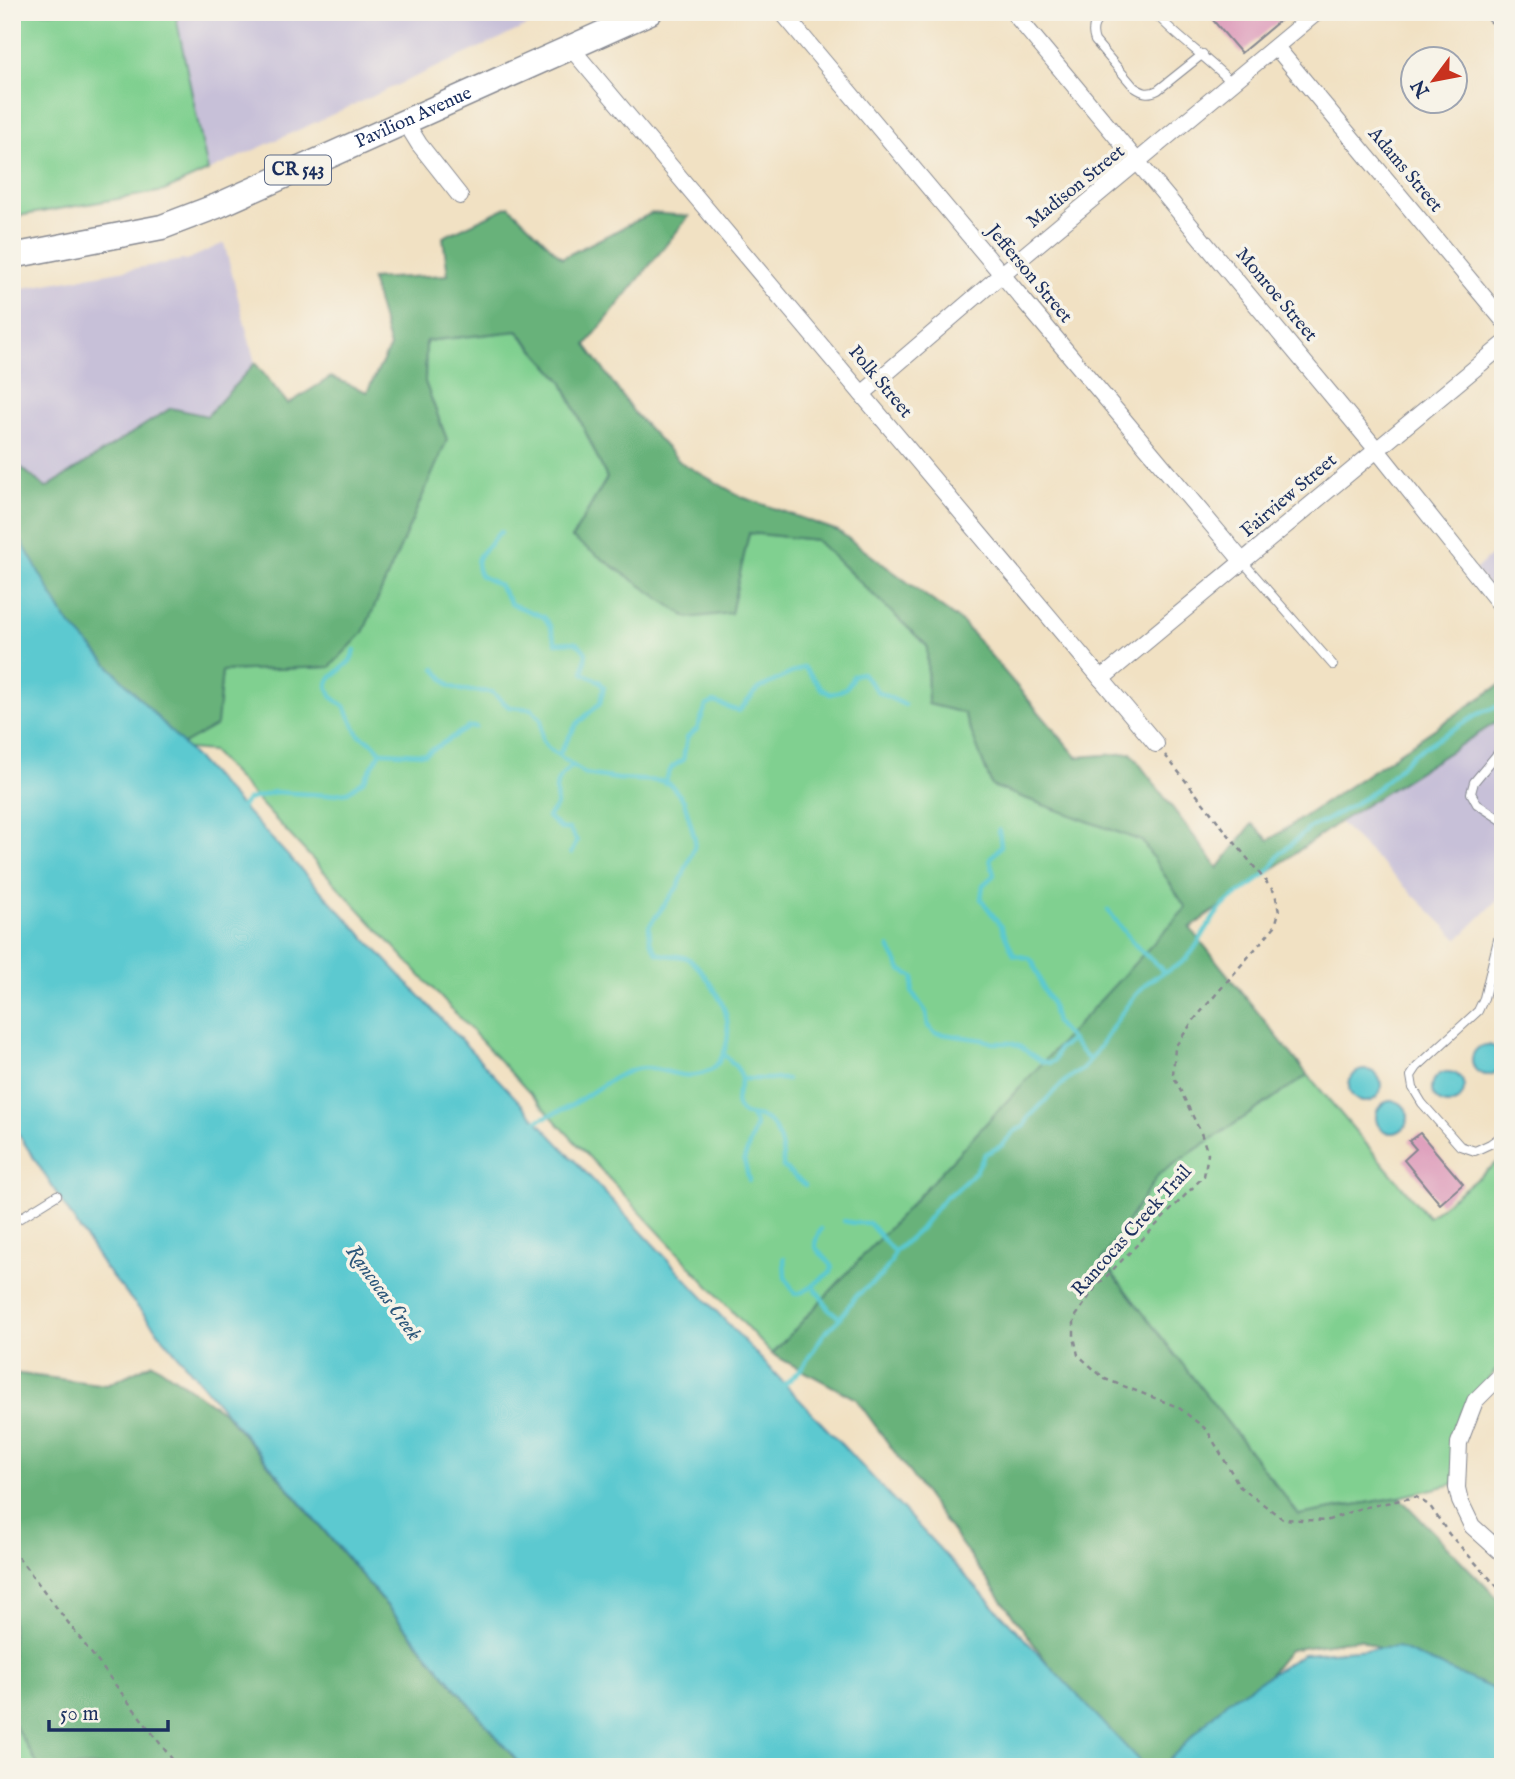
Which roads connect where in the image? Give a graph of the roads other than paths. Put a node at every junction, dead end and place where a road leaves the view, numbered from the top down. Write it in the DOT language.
graph roads {
  1 [pos="650,12"];
  2 [pos="782,12"];
  3 [pos="1013,12"];
  4 [pos="1107,12"];
  5 [pos="1154,12"];
  6 [pos="1317,12"];
  7 [pos="1276,47"];
  8 [pos="571,48"];
  9 [pos="1203,54"];
  10 [pos="1232,83"];
  11 [pos="406,123"];
  12 [pos="1138,163"];
  13 [pos="460,196"];
  14 [pos="12,256"];
  15 [pos="1002,274"];
  16 [pos="1503,320"];
  17 [pos="1503,345"];
  18 [pos="862,394"];
  19 [pos="1377,450"];
  20 [pos="1243,562"];
  21 [pos="1503,608"];
  22 [pos="1332,665"];
  23 [pos="1101,679"];
  24 [pos="1156,744"];
  25 [pos="1503,747"];
  26 [pos="1503,821"];
  27 [pos="1503,919"];
  28 [pos="1503,1135"];
  29 [pos="57,1195"];
  30 [pos="12,1223"];
  31 [pos="1503,1373"];
  32 [pos="1503,1555"];
  1 -- 8 [label="main road, Pavilion Avenue / CR 543"];
  2 -- 15 [label="street, Jefferson Street"];
  3 -- 12 [label="street, Monroe Street"];
  4 -- 9 [label="lane"];
  5 -- 9 [label="lane"];
  6 -- 7 [label="street, Madison Street"];
  7 -- 10 [label="street, Madison Street"];
  7 -- 16 [label="street, Adams Street"];
  8 -- 11 [label="main road, Pavilion Avenue / CR 543"];
  8 -- 18 [label="street, Polk Street"];
  9 -- 10 [label="lane"];
  10 -- 12 [label="street, Madison Street"];
  11 -- 13 [label="street"];
  11 -- 14 [label="main road, Pavilion Avenue / CR 543"];
  12 -- 15 [label="street, Madison Street"];
  12 -- 19 [label="street, Monroe Street"];
  15 -- 18 [label="street, Madison Street"];
  15 -- 20 [label="street, Jefferson Street"];
  17 -- 19 [label="street, Fairview Street"];
  18 -- 23 [label="street, Polk Street"];
  19 -- 20 [label="street, Fairview Street"];
  19 -- 21 [label="street, Monroe Street"];
  20 -- 22 [label="lane"];
  20 -- 23 [label="street, Fairview Street"];
  23 -- 24 [label="street, Polk Street"];
  25 -- 26 [label="lane"];
  27 -- 28 [label="lane"];
  29 -- 30 [label="lane"];
  31 -- 32 [label="street"];
}
